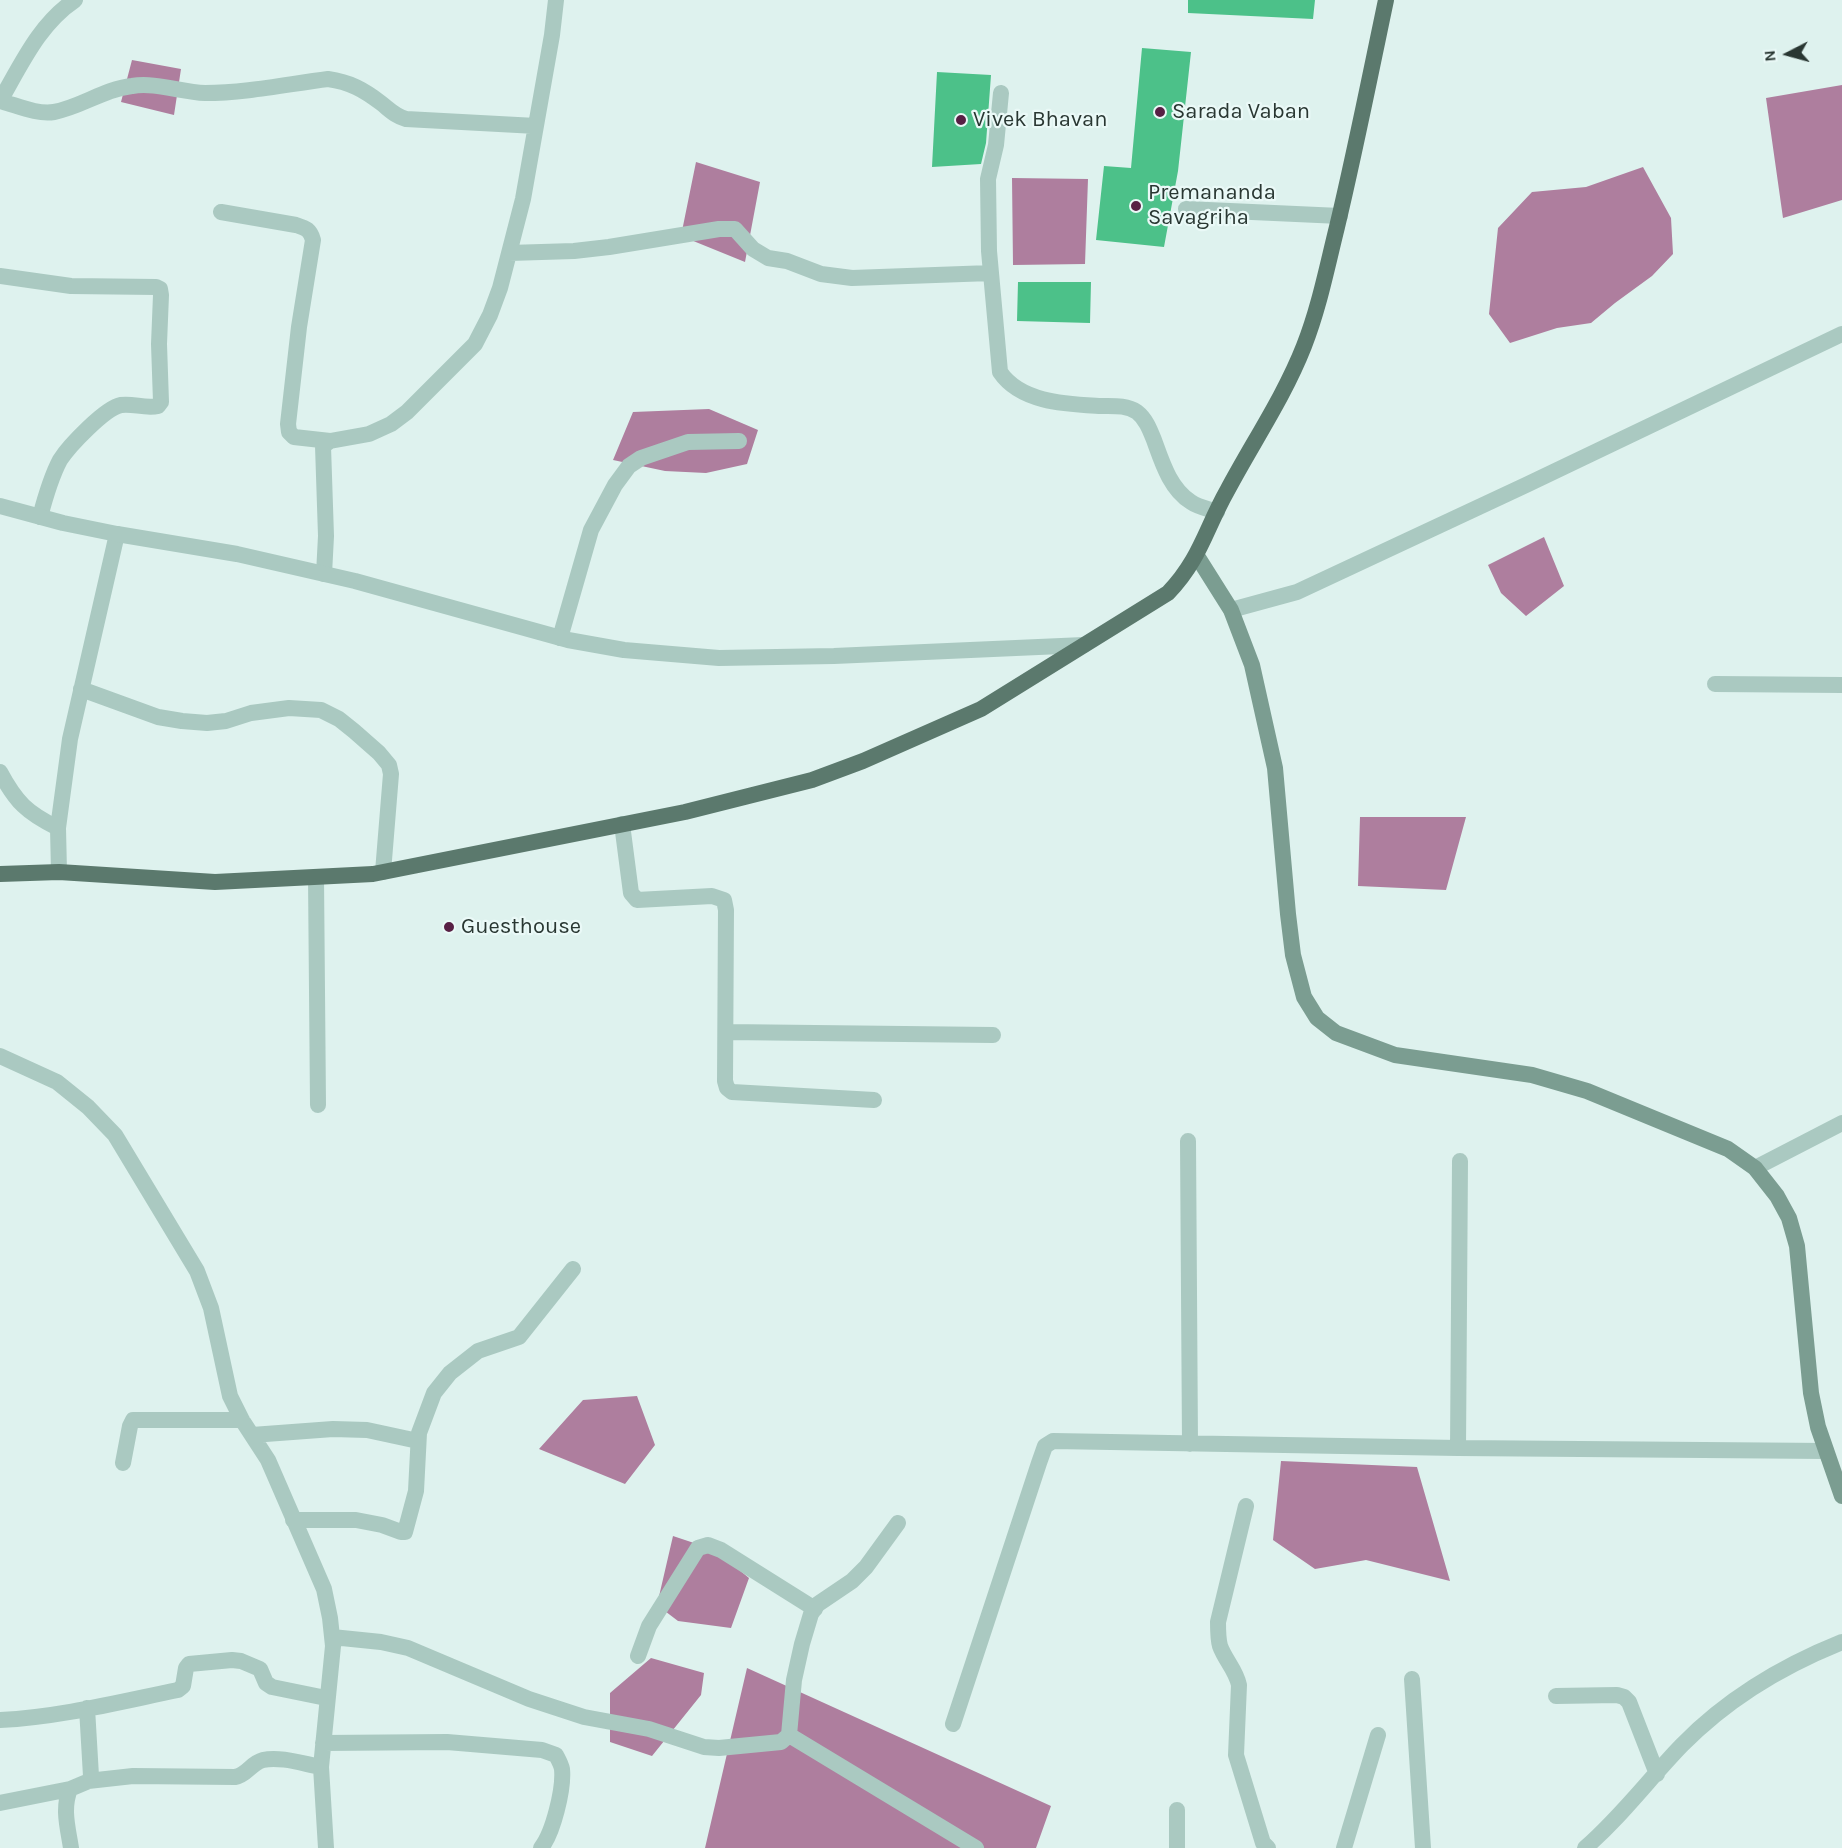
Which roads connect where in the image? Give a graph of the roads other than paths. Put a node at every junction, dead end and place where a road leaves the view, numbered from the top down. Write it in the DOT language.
graph roads {
  1 [pos="75,0"];
  2 [pos="556,0"];
  3 [pos="1386,0"];
  4 [pos="1001,93"];
  5 [pos="0,101"];
  6 [pos="536,126"];
  7 [pos="1186,209"];
  8 [pos="221,212"];
  9 [pos="1340,216"];
  10 [pos="509,253"];
  11 [pos="991,273"];
  12 [pos="0,276"];
  13 [pos="1842,334"];
  14 [pos="330,441"];
  15 [pos="739,441"];
  16 [pos="0,506"];
  17 [pos="1217,512"];
  18 [pos="40,517"];
  19 [pos="117,534"];
  20 [pos="1197,556"];
  21 [pos="324,574"];
  22 [pos="1231,610"];
  23 [pos="560,638"];
  24 [pos="1084,645"];
  25 [pos="1715,684"];
  26 [pos="1842,685"];
  27 [pos="81,689"];
  28 [pos="0,772"];
  29 [pos="622,824"];
  30 [pos="58,828"];
  31 [pos="59,872"];
  32 [pos="383,872"];
  33 [pos="0,874"];
  34 [pos="316,877"];
  35 [pos="726,1032"];
  36 [pos="993,1035"];
  37 [pos="0,1056"];
  38 [pos="874,1100"];
  39 [pos="318,1105"];
  40 [pos="1842,1123"];
  41 [pos="1188,1141"];
  42 [pos="1460,1161"];
  43 [pos="1755,1168"];
  44 [pos="573,1269"];
  45 [pos="242,1420"];
  46 [pos="252,1435"];
  47 [pos="418,1441"];
  48 [pos="1190,1444"];
  49 [pos="1458,1448"];
  50 [pos="1826,1451"];
  51 [pos="123,1462"];
  52 [pos="1842,1496"];
  53 [pos="1246,1506"];
  54 [pos="293,1520"];
  55 [pos="897,1523"];
  56 [pos="815,1609"];
  57 [pos="332,1637"];
  58 [pos="1842,1642"];
  59 [pos="638,1656"];
  60 [pos="1412,1678"];
  61 [pos="1556,1696"];
  62 [pos="326,1698"];
  63 [pos="87,1708"];
  64 [pos="0,1720"];
  65 [pos="953,1724"];
  66 [pos="789,1736"];
  67 [pos="1378,1736"];
  68 [pos="323,1743"];
  69 [pos="321,1767"];
  70 [pos="1656,1774"];
  71 [pos="88,1781"];
  72 [pos="70,1790"];
  73 [pos="0,1803"];
  74 [pos="1177,1810"];
  75 [pos="70,1848"];
  76 [pos="326,1848"];
  77 [pos="541,1848"];
  78 [pos="976,1848"];
  79 [pos="1177,1848"];
  80 [pos="1268,1848"];
  81 [pos="1344,1848"];
  82 [pos="1423,1848"];
  83 [pos="1585,1848"];
  1 -- 5 [label="street"];
  2 -- 6 [label="street"];
  3 -- 9 [label="main road"];
  4 -- 11 [label="street"];
  5 -- 6 [label="street"];
  6 -- 10 [label="street"];
  7 -- 9 [label="street"];
  8 -- 14 [label="street"];
  9 -- 17 [label="main road"];
  10 -- 11 [label="street"];
  10 -- 14 [label="street"];
  11 -- 17 [label="street"];
  12 -- 18 [label="street"];
  13 -- 22 [label="street"];
  14 -- 21 [label="street"];
  15 -- 23 [label="street"];
  16 -- 18 [label="street"];
  17 -- 20 [label="main road"];
  18 -- 19 [label="street"];
  19 -- 21 [label="street"];
  19 -- 27 [label="street"];
  20 -- 22 [label="main road"];
  20 -- 24 [label="main road"];
  21 -- 23 [label="street"];
  22 -- 43 [label="main road"];
  23 -- 24 [label="street"];
  24 -- 29 [label="main road"];
  25 -- 26 [label="street"];
  27 -- 30 [label="street"];
  27 -- 32 [label="street"];
  28 -- 30 [label="street"];
  29 -- 32 [label="main road"];
  29 -- 35 [label="street"];
  30 -- 31 [label="street"];
  31 -- 33 [label="main road"];
  31 -- 34 [label="main road"];
  32 -- 34 [label="main road"];
  34 -- 39 [label="street"];
  35 -- 36 [label="street"];
  35 -- 38 [label="street"];
  37 -- 45 [label="street"];
  40 -- 43 [label="street"];
  41 -- 48 [label="street"];
  42 -- 49 [label="street"];
  43 -- 50 [label="main road"];
  44 -- 47 [label="street"];
  45 -- 46 [label="street"];
  45 -- 51 [label="street"];
  46 -- 47 [label="street"];
  46 -- 54 [label="street"];
  47 -- 54 [label="street"];
  48 -- 49 [label="street"];
  48 -- 65 [label="street"];
  49 -- 50 [label="street"];
  50 -- 52 [label="main road"];
  53 -- 80 [label="street"];
  54 -- 57 [label="street"];
  55 -- 56 [label="street"];
  56 -- 59 [label="street"];
  56 -- 66 [label="street"];
  57 -- 62 [label="street"];
  57 -- 66 [label="street"];
  58 -- 70 [label="street"];
  60 -- 82 [label="street"];
  61 -- 70 [label="street"];
  62 -- 63 [label="street"];
  62 -- 68 [label="street"];
  63 -- 64 [label="street"];
  63 -- 71 [label="street"];
  66 -- 78 [label="street"];
  67 -- 81 [label="street"];
  68 -- 69 [label="street"];
  68 -- 77 [label="street"];
  69 -- 71 [label="street"];
  69 -- 76 [label="street"];
  70 -- 83 [label="street"];
  71 -- 72 [label="street"];
  72 -- 73 [label="street"];
  72 -- 75 [label="street"];
  74 -- 79 [label="street"];
}
